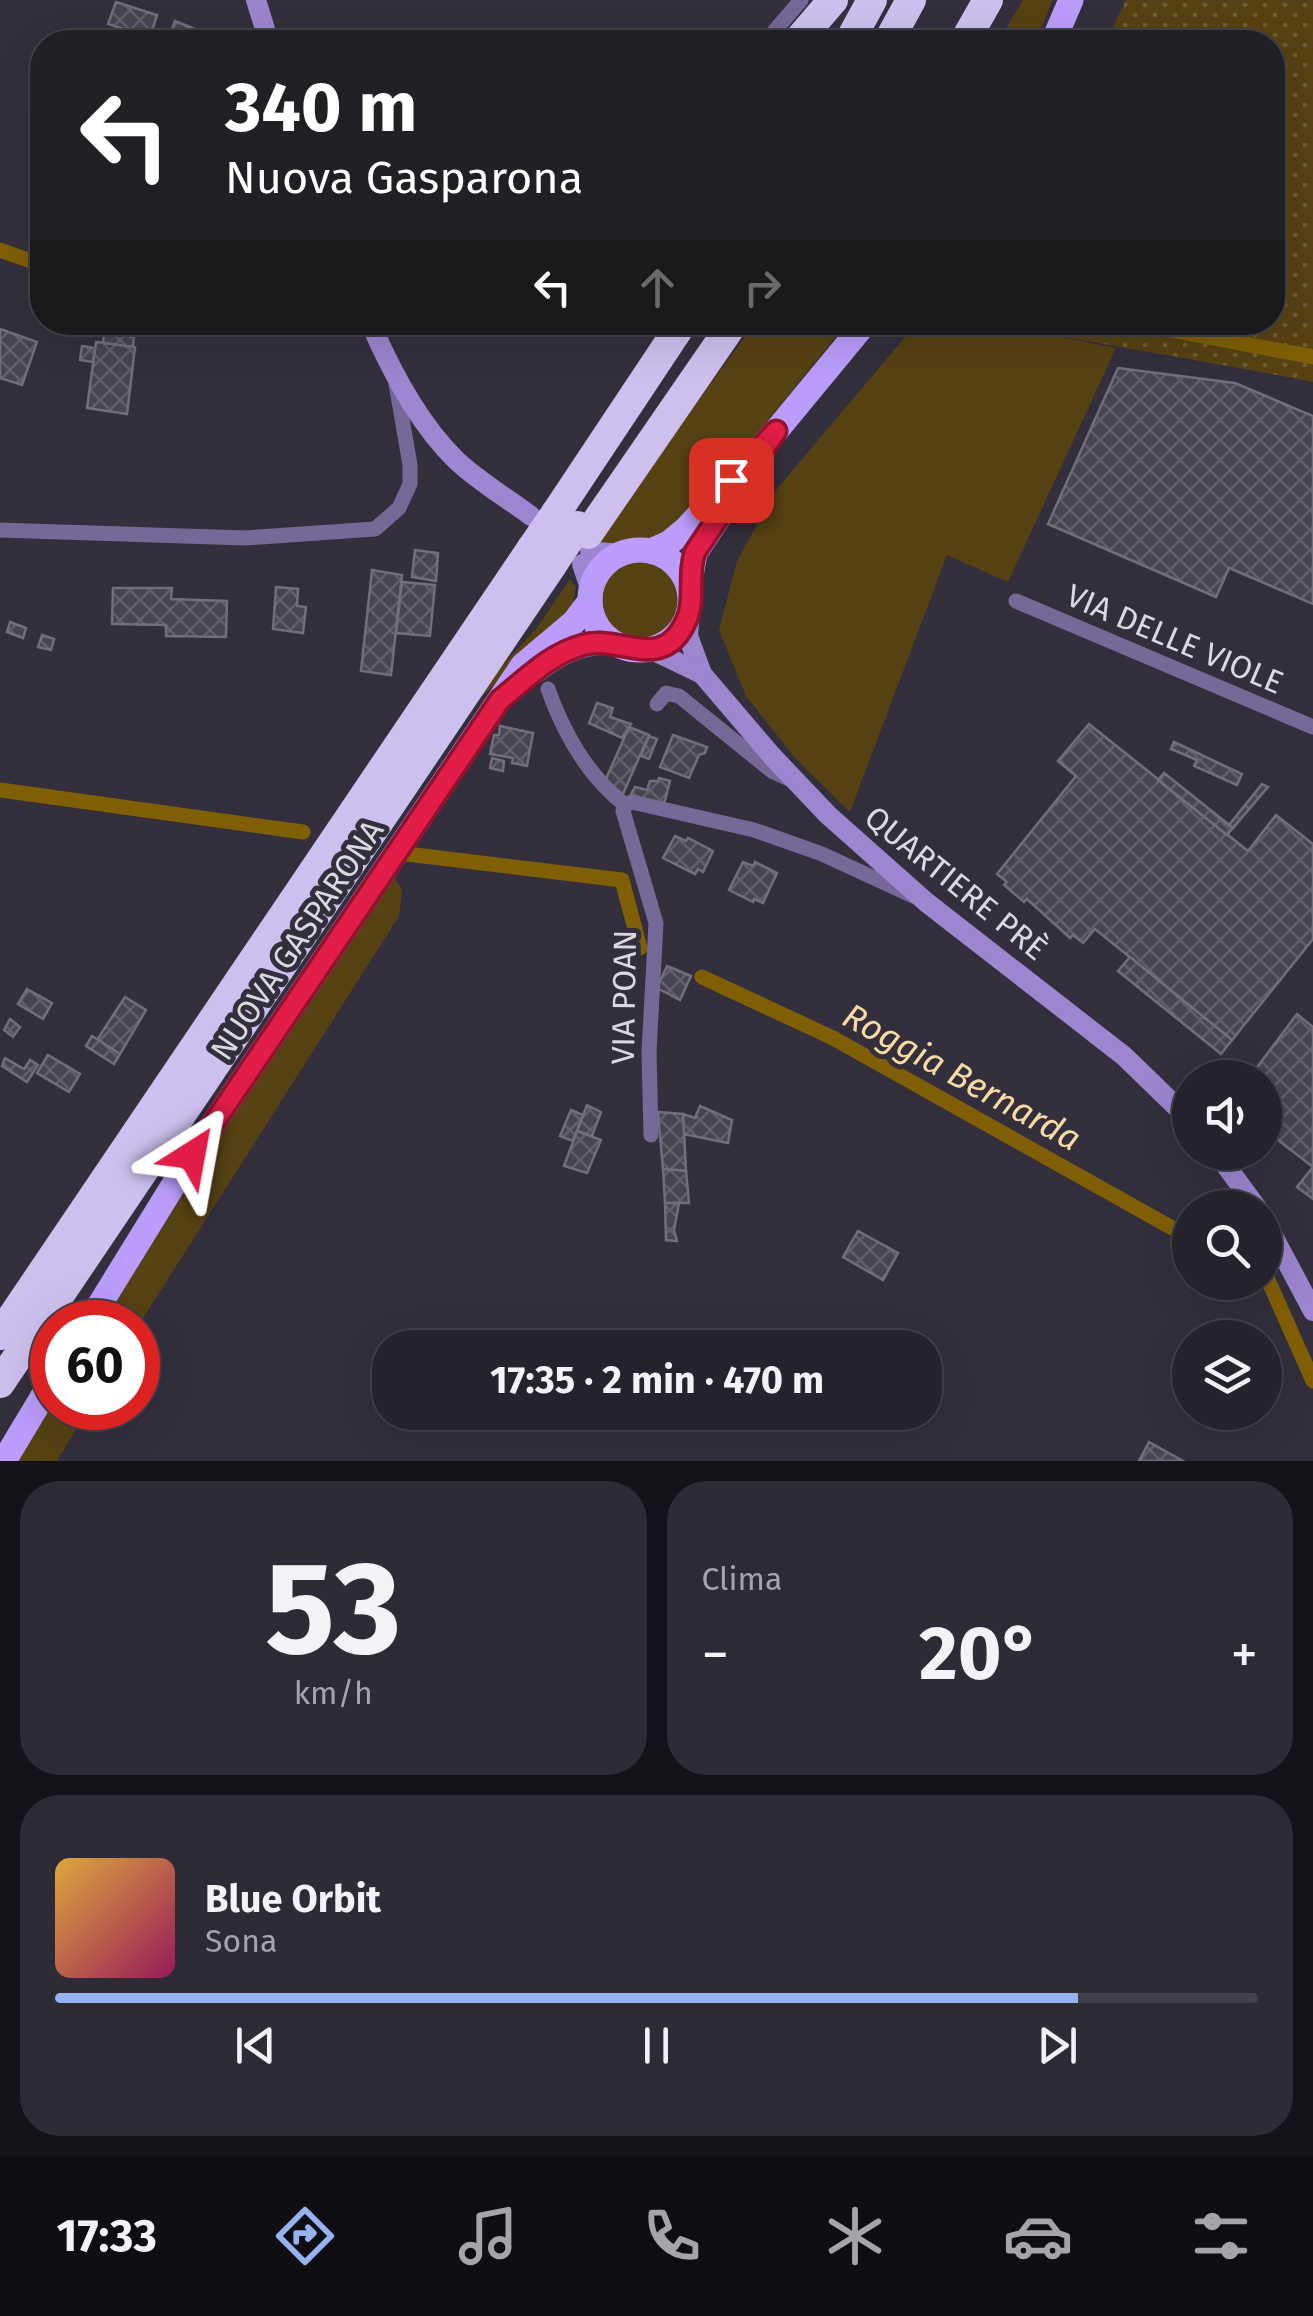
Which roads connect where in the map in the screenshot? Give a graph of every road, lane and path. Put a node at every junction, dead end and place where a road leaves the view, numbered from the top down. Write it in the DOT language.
graph roads {
  1 [pos="256,0"];
  2 [pos="801,0"];
  3 [pos="833,0"];
  4 [pos="872,0"];
  5 [pos="911,0"];
  6 [pos="988,0"];
  7 [pos="1000,0"];
  8 [pos="1071,0"];
  9 [pos="265,30"];
  10 [pos="775,30"];
  11 [pos="807,30"];
  12 [pos="856,30"];
  13 [pos="895,30"];
  14 [pos="971,30"];
  15 [pos="988,30"];
  16 [pos="1057,30"];
  17 [pos="376,335"];
  18 [pos="676,335"];
  19 [pos="709,335"];
  20 [pos="725,335"];
  21 [pos="855,335"];
  22 [pos="394,372"];
  23 [pos="776,431"];
  24 [pos="434,432"];
  25 [pos="407,450"];
  26 [pos="0,532"];
  27 [pos="560,544"];
  28 [pos="650,550"];
  29 [pos="619,554"];
  30 [pos="590,596"];
  31 [pos="690,598"];
  32 [pos="1016,601"];
  33 [pos="612,642"];
  34 [pos="652,650"];
  35 [pos="702,674"];
  36 [pos="548,690"];
  37 [pos="500,700"];
  38 [pos="657,704"];
  39 [pos="1313,727"];
  40 [pos="794,779"];
  41 [pos="625,805"];
  42 [pos="926,902"];
  43 [pos="1172,1103"];
  44 [pos="651,1135"];
  45 [pos="1282,1253"];
  46 [pos="102,1300"];
  47 [pos="1313,1311"];
  48 [pos="0,1334"];
  49 [pos="0,1383"];
  50 [pos="30,1417"];
  51 [pos="5,1458"];
  1 -- 9 [label="street"];
  2 -- 10 [label="street"];
  3 -- 11 [label="highway"];
  4 -- 12 [label="highway"];
  5 -- 13 [label="highway"];
  6 -- 14 [label="highway"];
  7 -- 15 [label="highway"];
  8 -- 16 [label="main road"];
  17 -- 22 [label="street"];
  18 -- 27 [label="highway"];
  19 -- 27 [label="highway"];
  20 -- 27 [label="highway"];
  21 -- 23 [label="main road"];
  22 -- 24 [label="street"];
  22 -- 25 [label="street"];
  23 -- 28 [label="main road"];
  23 -- 31 [label="main road"];
  24 -- 25 [label="street"];
  24 -- 27 [label="street"];
  25 -- 26 [label="street"];
  27 -- 29 [label="street"];
  27 -- 30 [label="street"];
  27 -- 48 [label="highway"];
  27 -- 49 [label="highway"];
  28 -- 29 [label="main road"];
  28 -- 31 [label="main road"];
  29 -- 30 [label="main road, NUOVA GASPARONA"];
  30 -- 33 [label="main road"];
  30 -- 37 [label="main road, NUOVA GASPARONA"];
  31 -- 34 [label="main road"];
  31 -- 35 [label="street, QUARTIERE PRÈ"];
  32 -- 39 [label="street, VIA DELLE VIOLE"];
  33 -- 34 [label="main road, NUOVA GASPARONA"];
  33 -- 37 [label="main road, NUOVA GASPARONA"];
  34 -- 35 [label="street, QUARTIERE PRÈ"];
  35 -- 40 [label="street, QUARTIERE PRÈ"];
  36 -- 41 [label="street"];
  37 -- 46 [label="main road, NUOVA GASPARONA"];
  38 -- 40 [label="street"];
  40 -- 42 [label="street, QUARTIERE PRÈ"];
  41 -- 42 [label="street"];
  41 -- 44 [label="street, VIA POAN"];
  42 -- 43 [label="street, QUARTIERE PRÈ"];
  45 -- 47 [label="street"];
  50 -- 51 [label="main road"];
}
